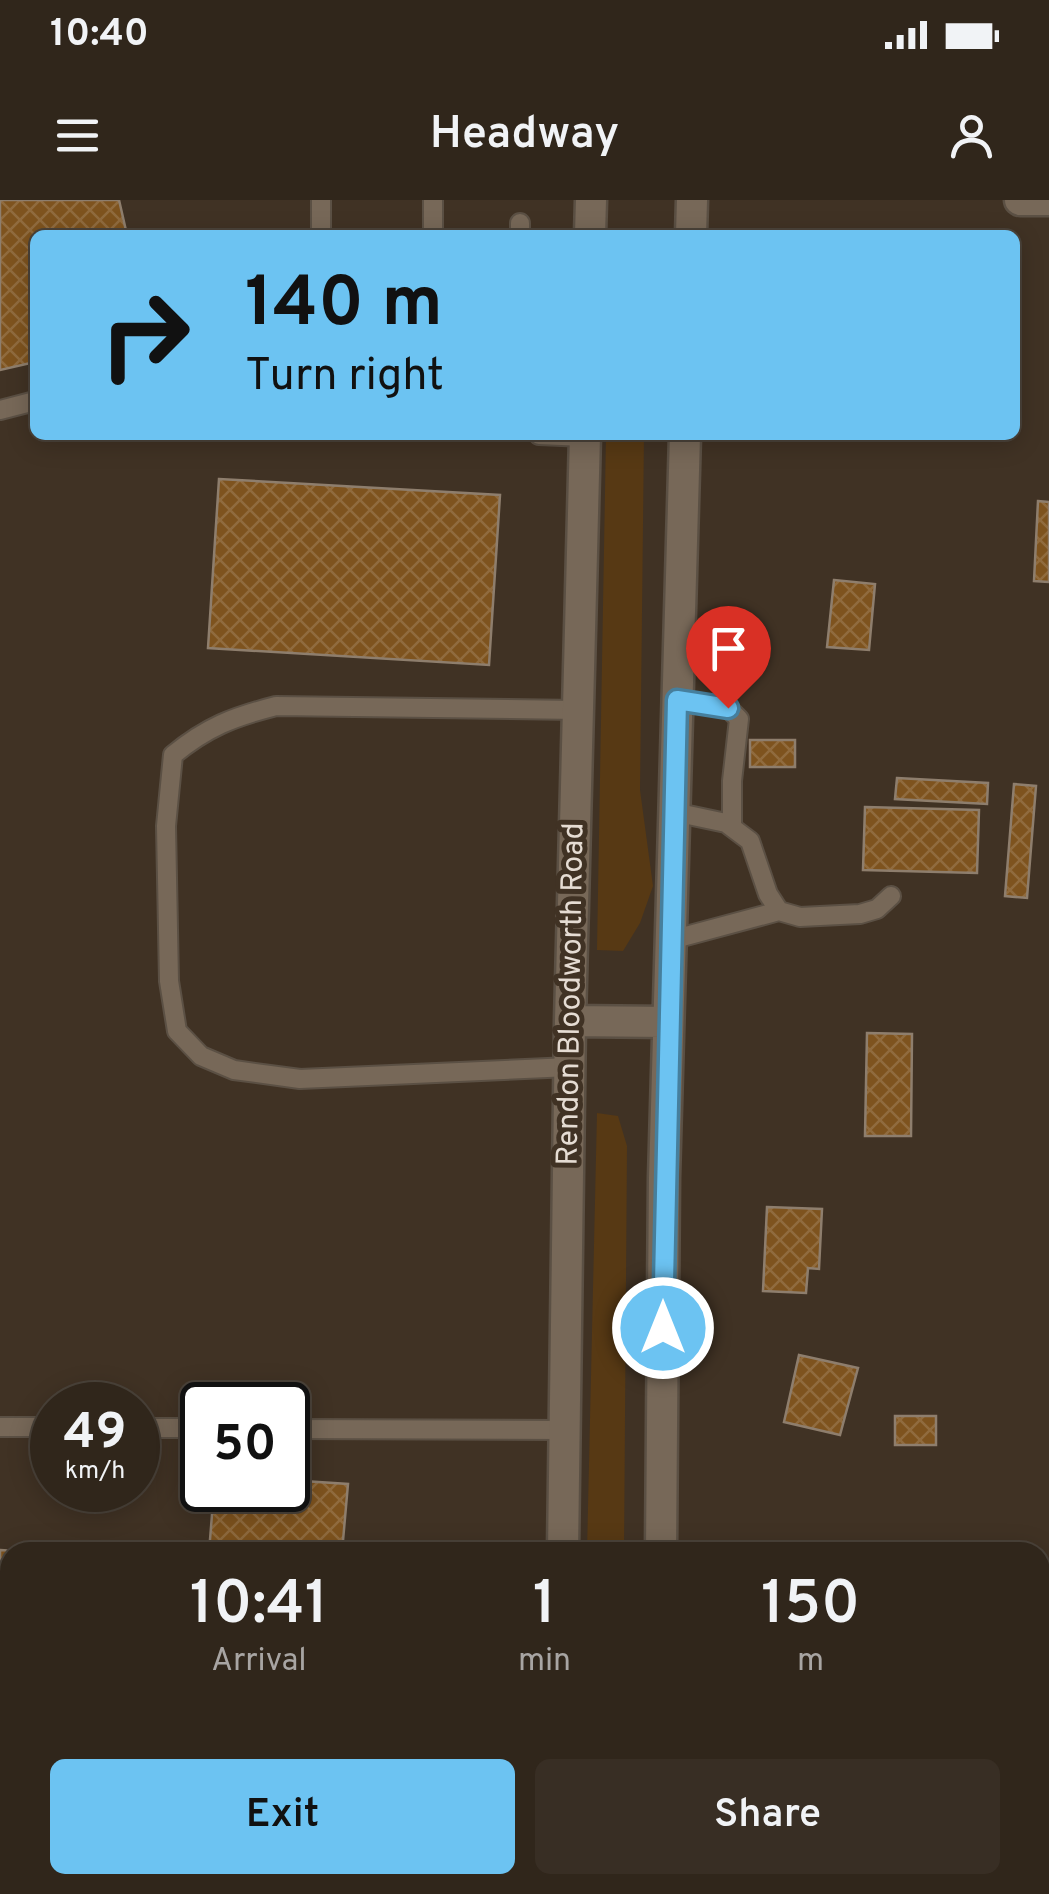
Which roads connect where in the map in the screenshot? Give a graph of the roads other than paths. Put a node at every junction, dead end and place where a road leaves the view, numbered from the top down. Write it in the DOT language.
graph roads {
  1 [pos="321,200"];
  2 [pos="433,200"];
  3 [pos="591,200"];
  4 [pos="692,200"];
  5 [pos="1020,200"];
  6 [pos="1049,200"];
  7 [pos="322,230"];
  8 [pos="432,230"];
  9 [pos="590,230"];
  10 [pos="691,230"];
  11 [pos="30,402"];
  12 [pos="0,410"];
  13 [pos="585,440"];
  14 [pos="685,440"];
  15 [pos="677,700"];
  16 [pos="578,710"];
  17 [pos="674,812"];
  18 [pos="732,827"];
  19 [pos="890,896"];
  20 [pos="779,911"];
  21 [pos="671,940"];
  22 [pos="570,1021"];
  23 [pos="668,1022"];
  24 [pos="570,1067"];
  25 [pos="0,1427"];
  26 [pos="30,1427"];
  27 [pos="310,1429"];
  28 [pos="565,1430"];
  29 [pos="564,1542"];
  30 [pos="661,1542"];
  1 -- 7 [label="lane"];
  2 -- 8 [label="lane"];
  3 -- 9 [label="main road"];
  4 -- 10 [label="main road"];
  5 -- 6 [label="main road"];
  11 -- 12 [label="lane"];
  13 -- 16 [label="main road, Rendon Bloodworth Road"];
  14 -- 15 [label="main road"];
  15 -- 17 [label="main road"];
  15 -- 18 [label="lane"];
  16 -- 22 [label="main road, Rendon Bloodworth Road"];
  16 -- 24 [label="lane"];
  17 -- 18 [label="lane"];
  17 -- 21 [label="main road"];
  18 -- 20 [label="lane"];
  19 -- 20 [label="lane"];
  20 -- 21 [label="lane"];
  21 -- 23 [label="main road"];
  22 -- 23 [label="main road"];
  22 -- 24 [label="main road, Rendon Bloodworth Road"];
  23 -- 30 [label="main road"];
  24 -- 28 [label="main road, Rendon Bloodworth Road"];
  25 -- 26 [label="lane"];
  27 -- 28 [label="lane"];
  28 -- 29 [label="main road, Rendon Bloodworth Road"];
}
